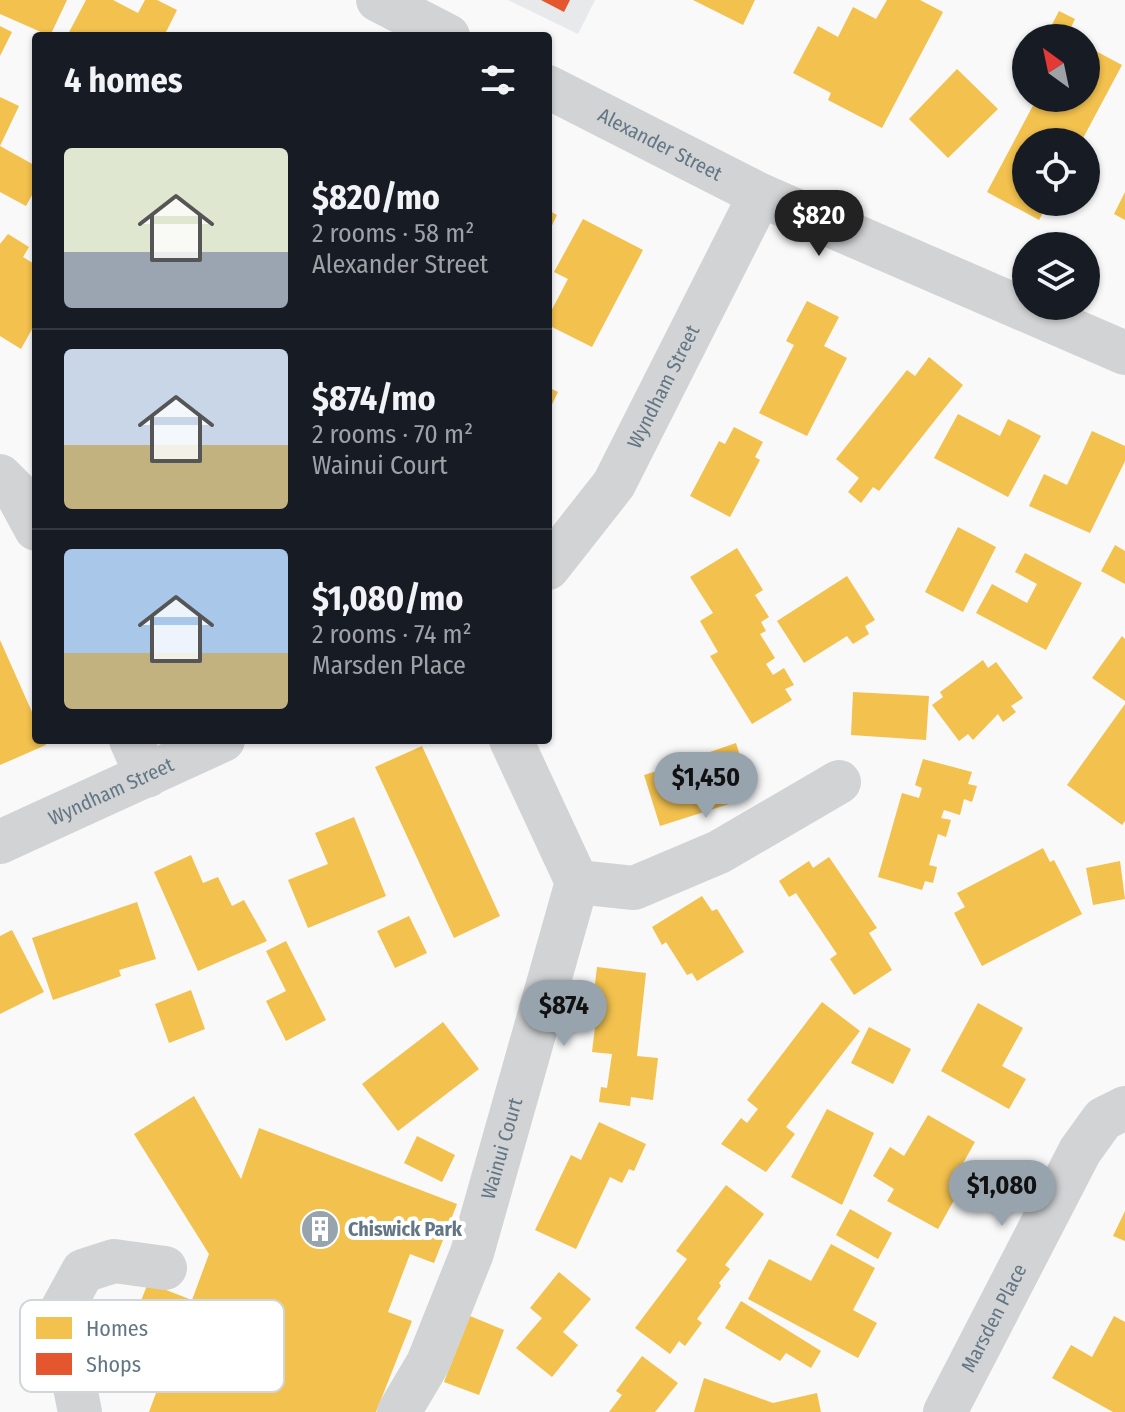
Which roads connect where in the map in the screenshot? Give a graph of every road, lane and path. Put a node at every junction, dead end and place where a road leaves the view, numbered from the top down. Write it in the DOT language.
graph roads {
  1 [pos="378,0"];
  2 [pos="440,32"];
  3 [pos="552,89"];
  4 [pos="760,195"];
  5 [pos="1125,353"];
  6 [pos="0,476"];
  7 [pos="32,522"];
  8 [pos="552,563"];
  9 [pos="204,744"];
  10 [pos="513,744"];
  11 [pos="139,758"];
  12 [pos="839,782"];
  13 [pos="0,842"];
  14 [pos="577,882"];
  15 [pos="1125,1108"];
  16 [pos="165,1268"];
  17 [pos="67,1300"];
  18 [pos="76,1392"];
  19 [pos="80,1412"];
  20 [pos="399,1412"];
  21 [pos="945,1412"];
  1 -- 2 [label="street"];
  3 -- 4 [label="street, Alexander Street"];
  4 -- 5 [label="street, Alexander Street"];
  4 -- 8 [label="street, Wyndham Street"];
  6 -- 7 [label="street"];
  9 -- 11 [label="street, Wyndham Street"];
  10 -- 14 [label="street"];
  11 -- 13 [label="street, Wyndham Street"];
  12 -- 14 [label="street"];
  14 -- 20 [label="street, Wainui Court"];
  15 -- 21 [label="street, Marsden Place"];
  16 -- 17 [label="street"];
  18 -- 19 [label="street"];
}
